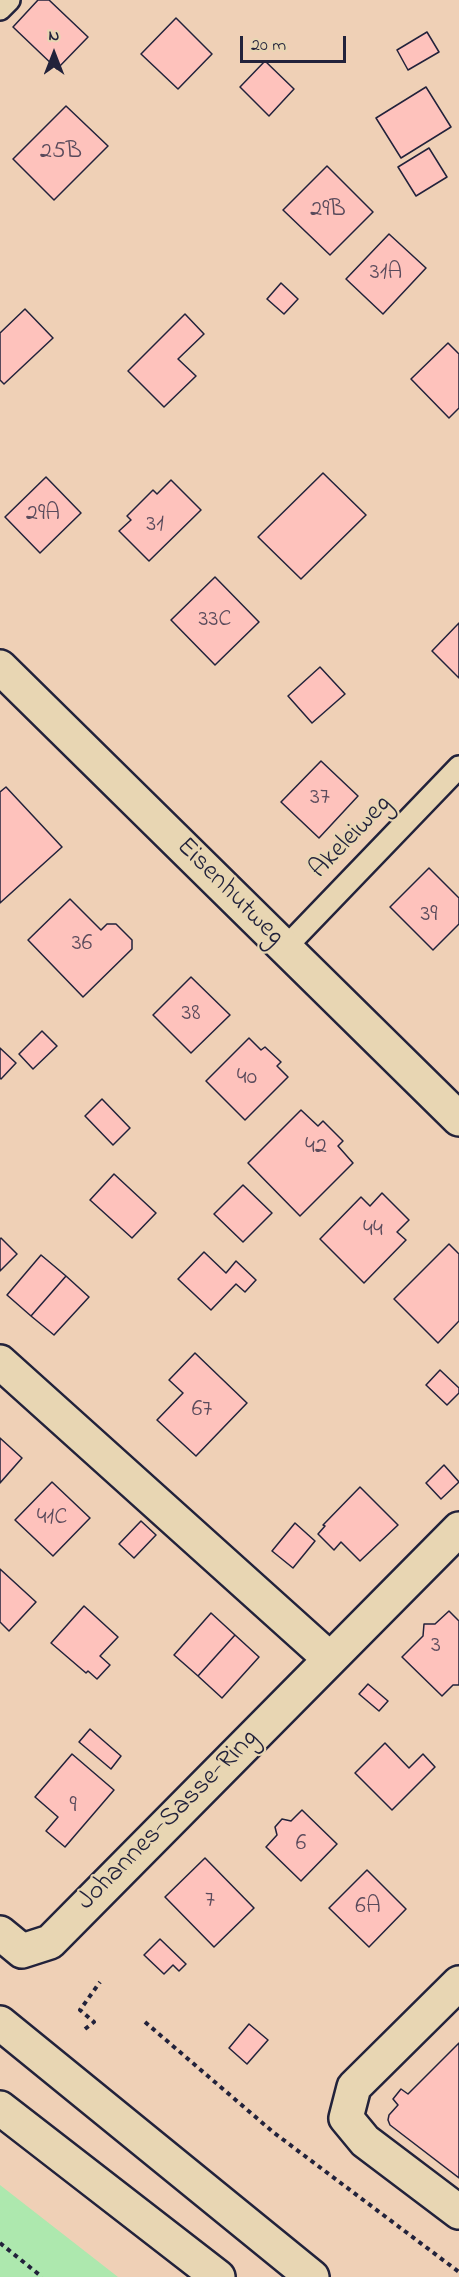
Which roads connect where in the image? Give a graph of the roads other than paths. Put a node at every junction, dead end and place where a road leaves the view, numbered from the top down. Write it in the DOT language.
graph roads {
  1 [pos="9,0"];
  2 [pos="0,9"];
  3 [pos="0,667"];
  4 [pos="459,767"];
  5 [pos="285,948"];
  6 [pos="459,1119"];
  7 [pos="0,1362"];
  8 [pos="459,1529"];
  9 [pos="330,1659"];
  10 [pos="0,1933"];
  11 [pos="459,1983"];
  12 [pos="0,2023"];
  13 [pos="0,2108"];
  14 [pos="459,2212"];
  15 [pos="218,2277"];
  16 [pos="312,2277"];
  1 -- 2 [label="lane"];
  3 -- 5 [label="main road, Eisenhutweg"];
  4 -- 5 [label="lane, Akeleiweg"];
  5 -- 6 [label="main road, Eisenhutweg"];
  7 -- 9 [label="main road"];
  8 -- 9 [label="main road, Johannes-Sasse-Ring"];
  9 -- 10 [label="main road, Johannes-Sasse-Ring"];
  11 -- 14 [label="main road"];
  12 -- 16 [label="main road"];
  13 -- 15 [label="main road"];
}
